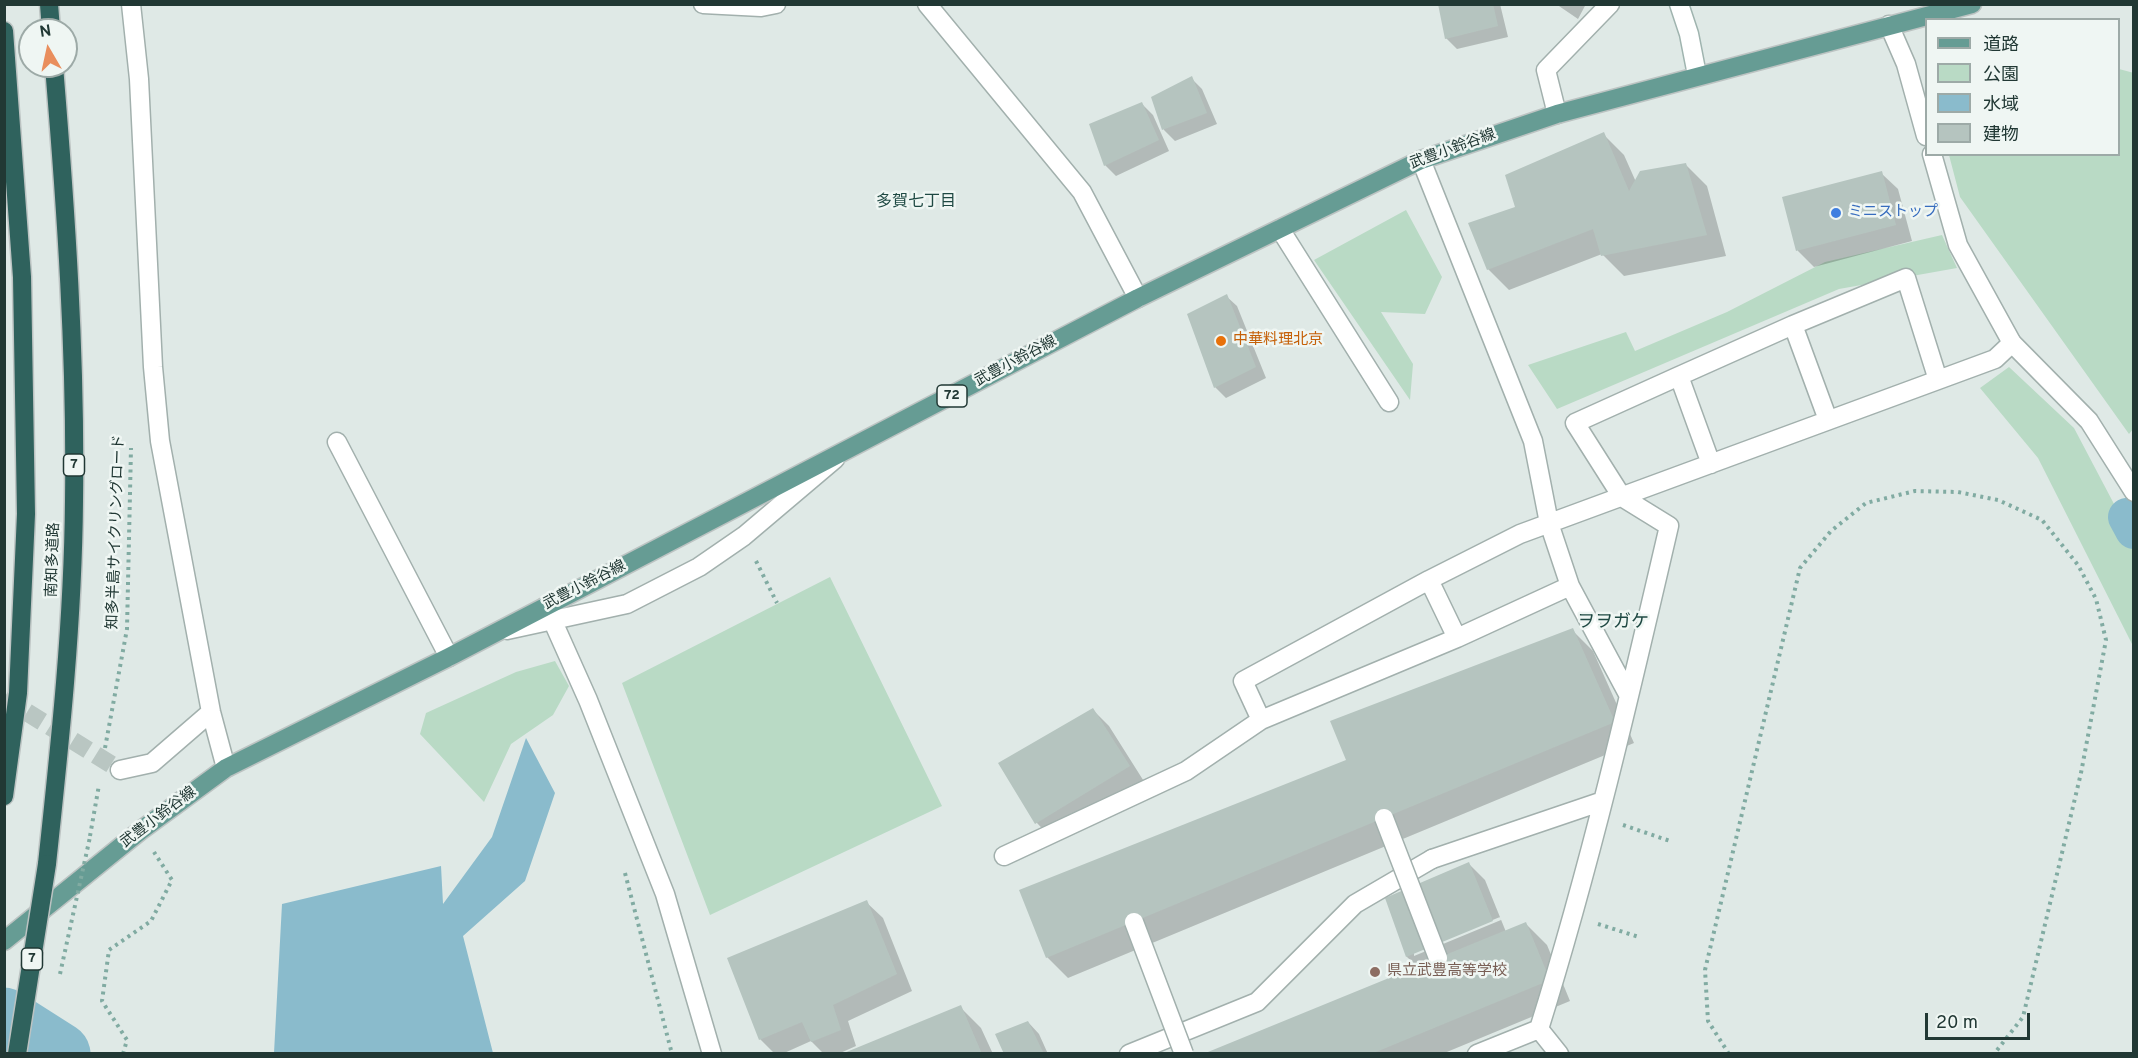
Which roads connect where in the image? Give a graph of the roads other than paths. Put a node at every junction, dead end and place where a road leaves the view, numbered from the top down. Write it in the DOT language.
graph roads {
  1 [pos="131,4"];
  2 [pos="703,4"];
  3 [pos="776,4"];
  4 [pos="927,4"];
  5 [pos="1610,4"];
  6 [pos="1679,4"];
  7 [pos="1972,4"];
  8 [pos="1889,25"];
  9 [pos="4,31"];
  10 [pos="1697,75"];
  11 [pos="55,78"];
  12 [pos="1557,114"];
  13 [pos="1925,132"];
  14 [pos="1933,156"];
  15 [pos="1421,160"];
  16 [pos="1280,229"];
  17 [pos="1138,298"];
  18 [pos="1793,325"];
  19 [pos="2012,343"];
  20 [pos="1679,376"];
  21 [pos="1938,380"];
  22 [pos="1389,402"];
  23 [pos="1828,420"];
  24 [pos="338,442"];
  25 [pos="841,454"];
  26 [pos="1711,464"];
  27 [pos="2133,492"];
  28 [pos="1622,497"];
  29 [pos="1549,523"];
  30 [pos="1429,580"];
  31 [pos="1570,586"];
  32 [pos="550,613"];
  33 [pos="1457,638"];
  34 [pos="449,657"];
  35 [pos="1629,696"];
  36 [pos="211,712"];
  37 [pos="1261,720"];
  38 [pos="226,768"];
  39 [pos="120,770"];
  40 [pos="4,796"];
  41 [pos="1602,809"];
  42 [pos="1384,818"];
  43 [pos="1004,856"];
  44 [pos="1134,922"];
  45 [pos="4,940"];
  46 [pos="1438,958"];
  47 [pos="1539,1029"];
  48 [pos="17,1053"];
  49 [pos="712,1053"];
  50 [pos="1129,1053"];
  51 [pos="1184,1053"];
  52 [pos="1477,1053"];
  53 [pos="1559,1053"];
  1 -- 36 [label="street"];
  2 -- 3 [label="street"];
  4 -- 17 [label="street"];
  5 -- 12 [label="street"];
  6 -- 10 [label="street"];
  7 -- 8 [label="main road, 武豊小鈴谷線 / 72"];
  8 -- 10 [label="main road, 武豊小鈴谷線 / 72"];
  8 -- 13 [label="street"];
  9 -- 40 [label="highway, 南知多道路"];
  10 -- 12 [label="main road, 武豊小鈴谷線 / 72"];
  11 -- 48 [label="highway, 南知多道路 / 7, bridge"];
  12 -- 15 [label="main road, 武豊小鈴谷線 / 72"];
  14 -- 19 [label="street"];
  15 -- 16 [label="main road, 武豊小鈴谷線 / 72"];
  15 -- 29 [label="street"];
  16 -- 17 [label="main road, 武豊小鈴谷線 / 72"];
  16 -- 22 [label="street"];
  17 -- 25 [label="main road, 武豊小鈴谷線 / 72"];
  18 -- 20 [label="street"];
  18 -- 21 [label="street"];
  18 -- 23 [label="street"];
  19 -- 21 [label="street"];
  19 -- 27 [label="street"];
  20 -- 26 [label="street"];
  20 -- 28 [label="street"];
  21 -- 23 [label="street"];
  23 -- 26 [label="street"];
  24 -- 34 [label="street"];
  25 -- 32 [label="main road, 武豊小鈴谷線 / 72"];
  25 -- 32 [label="street"];
  26 -- 28 [label="street"];
  28 -- 29 [label="street"];
  28 -- 35 [label="street"];
  29 -- 30 [label="street"];
  29 -- 31 [label="street"];
  30 -- 33 [label="street"];
  30 -- 37 [label="street"];
  31 -- 33 [label="street"];
  31 -- 35 [label="street"];
  32 -- 34 [label="main road, 武豊小鈴谷線 / 72"];
  32 -- 49 [label="street"];
  33 -- 37 [label="street"];
  34 -- 38 [label="main road, 武豊小鈴谷線 / 72"];
  35 -- 41 [label="street"];
  36 -- 38 [label="street"];
  36 -- 39 [label="street"];
  37 -- 43 [label="street"];
  38 -- 45 [label="main road, 武豊小鈴谷線 / 72"];
  41 -- 47 [label="street"];
  41 -- 50 [label="street"];
  42 -- 46 [label="street, bridge"];
  44 -- 51 [label="street, bridge"];
  47 -- 52 [label="street"];
  47 -- 53 [label="street"];
}
